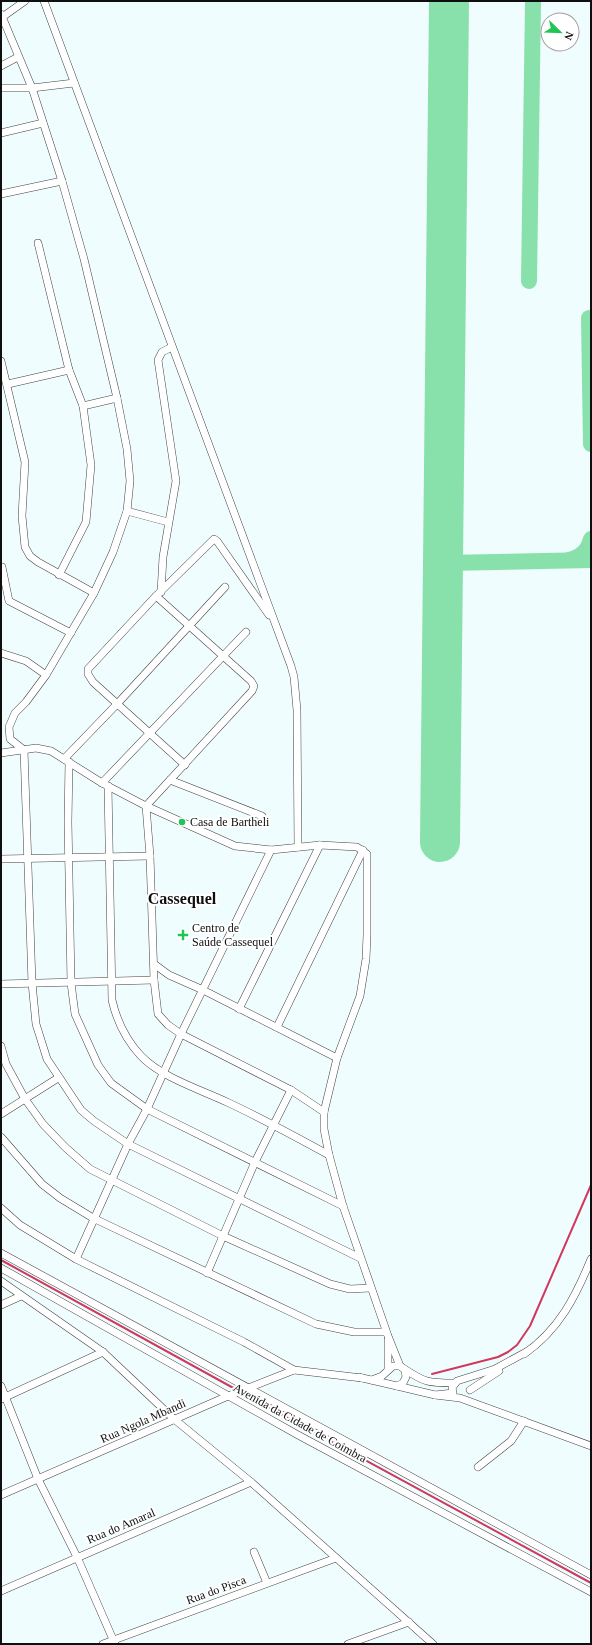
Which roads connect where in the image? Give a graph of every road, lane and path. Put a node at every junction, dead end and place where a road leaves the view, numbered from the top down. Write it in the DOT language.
graph roads {
  1 [pos="25,1"];
  2 [pos="44,1"];
  3 [pos="1,16"];
  4 [pos="18,57"];
  5 [pos="1,66"];
  6 [pos="74,83"];
  7 [pos="1,88"];
  8 [pos="32,88"];
  9 [pos="43,123"];
  10 [pos="1,133"];
  11 [pos="62,181"];
  12 [pos="1,194"];
  13 [pos="38,243"];
  14 [pos="172,347"];
  15 [pos="1,361"];
  16 [pos="69,370"];
  17 [pos="8,384"];
  18 [pos="117,398"];
  19 [pos="83,406"];
  20 [pos="127,511"];
  21 [pos="168,522"];
  22 [pos="2,567"];
  23 [pos="59,575"];
  24 [pos="225,587"];
  25 [pos="94,593"];
  26 [pos="158,594"];
  27 [pos="276,624"];
  28 [pos="190,626"];
  29 [pos="246,632"];
  30 [pos="70,633"];
  31 [pos="1,653"];
  32 [pos="224,657"];
  33 [pos="46,675"];
  34 [pos="119,703"];
  35 [pos="151,733"];
  36 [pos="24,750"];
  37 [pos="1,753"];
  38 [pos="67,760"];
  39 [pos="185,765"];
  40 [pos="170,780"];
  41 [pos="105,785"];
  42 [pos="146,806"];
  43 [pos="262,816"];
  44 [pos="320,845"];
  45 [pos="298,847"];
  46 [pos="272,850"];
  47 [pos="363,850"];
  48 [pos="150,856"];
  49 [pos="69,857"];
  50 [pos="108,857"];
  51 [pos="28,858"];
  52 [pos="1,859"];
  53 [pos="154,964"];
  54 [pos="154,980"];
  55 [pos="111,981"];
  56 [pos="32,983"];
  57 [pos="71,983"];
  58 [pos="1,984"];
  59 [pos="204,990"];
  60 [pos="239,1009"];
  61 [pos="277,1028"];
  62 [pos="181,1034"];
  63 [pos="1,1046"];
  64 [pos="337,1058"];
  65 [pos="164,1073"];
  66 [pos="58,1078"];
  67 [pos="291,1090"];
  68 [pos="25,1099"];
  69 [pos="147,1109"];
  70 [pos="324,1112"];
  71 [pos="1,1114"];
  72 [pos="275,1125"];
  73 [pos="1,1137"];
  74 [pos="128,1144"];
  75 [pos="329,1156"];
  76 [pos="255,1162"];
  77 [pos="111,1180"];
  78 [pos="240,1199"];
  79 [pos="343,1206"];
  80 [pos="1,1208"];
  81 [pos="93,1218"];
  82 [pos="222,1236"];
  83 [pos="1,1253"];
  84 [pos="360,1258"];
  85 [pos="76,1259"];
  86 [pos="591,1259"];
  87 [pos="1,1268"];
  88 [pos="206,1273"];
  89 [pos="1,1281"];
  90 [pos="370,1288"];
  91 [pos="21,1296"];
  92 [pos="1,1305"];
  93 [pos="387,1334"];
  94 [pos="528,1351"];
  95 [pos="103,1352"];
  96 [pos="401,1367"];
  97 [pos="294,1370"];
  98 [pos="387,1371"];
  99 [pos="358,1377"];
  100 [pos="457,1382"];
  101 [pos="1,1386"];
  102 [pos="396,1386"];
  103 [pos="246,1388"];
  104 [pos="469,1392"];
  105 [pos="435,1394"];
  106 [pos="231,1395"];
  107 [pos="3,1398"];
  108 [pos="460,1398"];
  109 [pos="484,1406"];
  110 [pos="174,1419"];
  111 [pos="524,1421"];
  112 [pos="591,1446"];
  113 [pos="478,1467"];
  114 [pos="38,1479"];
  115 [pos="251,1482"];
  116 [pos="1,1495"];
  117 [pos="254,1552"];
  118 [pos="77,1557"];
  119 [pos="336,1558"];
  120 [pos="591,1575"];
  121 [pos="267,1583"];
  122 [pos="1,1591"];
  123 [pos="591,1592"];
  124 [pos="410,1622"];
  125 [pos="114,1642"];
  126 [pos="103,1644"];
  127 [pos="348,1644"];
  128 [pos="432,1644"];
  1 -- 3 [label="street"];
  2 -- 6 [label="street"];
  3 -- 4 [label="street"];
  4 -- 5 [label="street"];
  4 -- 8 [label="street"];
  6 -- 8 [label="street"];
  6 -- 14 [label="street"];
  7 -- 8 [label="street"];
  8 -- 9 [label="street"];
  9 -- 10 [label="street"];
  9 -- 11 [label="street"];
  11 -- 12 [label="street"];
  11 -- 18 [label="street"];
  13 -- 16 [label="street"];
  14 -- 21 [label="street"];
  14 -- 27 [label="street"];
  15 -- 17 [label="street"];
  16 -- 17 [label="street"];
  16 -- 19 [label="street"];
  17 -- 23 [label="street"];
  18 -- 19 [label="street"];
  18 -- 20 [label="street"];
  19 -- 23 [label="street"];
  20 -- 21 [label="street"];
  20 -- 25 [label="street"];
  21 -- 26 [label="street"];
  22 -- 30 [label="street"];
  23 -- 25 [label="street"];
  24 -- 28 [label="street"];
  25 -- 30 [label="street"];
  26 -- 27 [label="street"];
  26 -- 28 [label="street"];
  26 -- 34 [label="street"];
  27 -- 45 [label="street"];
  28 -- 32 [label="street"];
  28 -- 34 [label="street"];
  29 -- 32 [label="street"];
  30 -- 33 [label="street"];
  31 -- 33 [label="street"];
  32 -- 35 [label="street"];
  32 -- 39 [label="street"];
  33 -- 36 [label="street"];
  34 -- 35 [label="street"];
  34 -- 38 [label="street"];
  35 -- 39 [label="street"];
  35 -- 41 [label="street"];
  36 -- 37 [label="street"];
  36 -- 38 [label="street"];
  36 -- 51 [label="street"];
  38 -- 41 [label="street"];
  38 -- 49 [label="street"];
  39 -- 40 [label="street"];
  40 -- 42 [label="street"];
  40 -- 43 [label="street"];
  41 -- 42 [label="street"];
  41 -- 50 [label="street"];
  42 -- 46 [label="street"];
  42 -- 48 [label="street"];
  44 -- 45 [label="street"];
  44 -- 47 [label="street"];
  44 -- 60 [label="street"];
  45 -- 46 [label="street"];
  46 -- 59 [label="street"];
  47 -- 61 [label="street"];
  47 -- 64 [label="street"];
  48 -- 50 [label="street"];
  48 -- 53 [label="street"];
  49 -- 50 [label="street"];
  49 -- 51 [label="street"];
  49 -- 57 [label="street"];
  50 -- 55 [label="street"];
  51 -- 52 [label="street"];
  51 -- 56 [label="street"];
  53 -- 54 [label="street"];
  53 -- 59 [label="street"];
  54 -- 55 [label="street"];
  54 -- 62 [label="street"];
  55 -- 57 [label="street"];
  55 -- 65 [label="street"];
  56 -- 57 [label="street"];
  56 -- 58 [label="street"];
  56 -- 66 [label="street"];
  57 -- 69 [label="street"];
  59 -- 60 [label="street"];
  59 -- 62 [label="street"];
  60 -- 61 [label="street"];
  61 -- 64 [label="street"];
  62 -- 65 [label="street"];
  62 -- 67 [label="street"];
  63 -- 68 [label="street"];
  64 -- 70 [label="street"];
  65 -- 69 [label="street"];
  65 -- 72 [label="street"];
  66 -- 68 [label="street"];
  66 -- 74 [label="street"];
  67 -- 70 [label="street"];
  67 -- 72 [label="street"];
  68 -- 71 [label="street"];
  68 -- 77 [label="street"];
  69 -- 74 [label="street"];
  69 -- 76 [label="street"];
  70 -- 75 [label="street"];
  72 -- 75 [label="street"];
  72 -- 76 [label="street"];
  73 -- 81 [label="street"];
  74 -- 77 [label="street"];
  74 -- 78 [label="street"];
  75 -- 79 [label="street"];
  76 -- 78 [label="street"];
  76 -- 79 [label="street"];
  77 -- 81 [label="street"];
  77 -- 82 [label="street"];
  78 -- 82 [label="street"];
  78 -- 84 [label="street"];
  79 -- 84 [label="street"];
  80 -- 85 [label="street"];
  81 -- 85 [label="street"];
  81 -- 88 [label="street"];
  82 -- 88 [label="street"];
  82 -- 90 [label="street"];
  83 -- 103 [label="street, Avenida da Cidade de Coimbra"];
  84 -- 90 [label="street"];
  85 -- 97 [label="street"];
  86 -- 94 [label="street"];
  87 -- 106 [label="street, Avenida da Cidade de Coimbra"];
  88 -- 93 [label="street"];
  89 -- 91 [label="street"];
  90 -- 93 [label="street"];
  91 -- 92 [label="street"];
  91 -- 95 [label="street"];
  93 -- 96 [label="street"];
  93 -- 98 [label="street"];
  94 -- 100 [label="street"];
  94 -- 104 [label="street"];
  95 -- 107 [label="street"];
  95 -- 110 [label="street"];
  96 -- 98 [label="street"];
  96 -- 100 [label="street"];
  96 -- 102 [label="street"];
  97 -- 99 [label="street"];
  97 -- 103 [label="street, Rua Ngola Mbandi"];
  98 -- 99 [label="street"];
  98 -- 102 [label="street"];
  99 -- 102 [label="street"];
  100 -- 104 [label="street"];
  100 -- 105 [label="street"];
  101 -- 107 [label="street"];
  102 -- 105 [label="street"];
  103 -- 106 [label="street, Rua Ngola Mbandi"];
  103 -- 120 [label="street, Avenida da Cidade de Coimbra"];
  104 -- 108 [label="street"];
  104 -- 109 [label="street"];
  105 -- 108 [label="street"];
  106 -- 110 [label="street, Rua Ngola Mbandi"];
  106 -- 123 [label="street, Avenida da Cidade de Coimbra"];
  107 -- 114 [label="street"];
  108 -- 109 [label="street"];
  109 -- 111 [label="street"];
  110 -- 114 [label="street, Rua Ngola Mbandi"];
  110 -- 115 [label="street"];
  111 -- 112 [label="street"];
  111 -- 113 [label="street"];
  114 -- 116 [label="street, Rua Ngola Mbandi"];
  114 -- 118 [label="street"];
  115 -- 118 [label="street, Rua do Amaral"];
  115 -- 119 [label="street"];
  117 -- 121 [label="street"];
  118 -- 122 [label="street, Rua do Amaral"];
  118 -- 125 [label="street"];
  119 -- 121 [label="street, Rua do Pisca"];
  119 -- 124 [label="street"];
  121 -- 125 [label="street, Rua do Pisca"];
  124 -- 127 [label="street"];
  124 -- 128 [label="street"];
  125 -- 126 [label="street, Rua do Pisca"];
}
